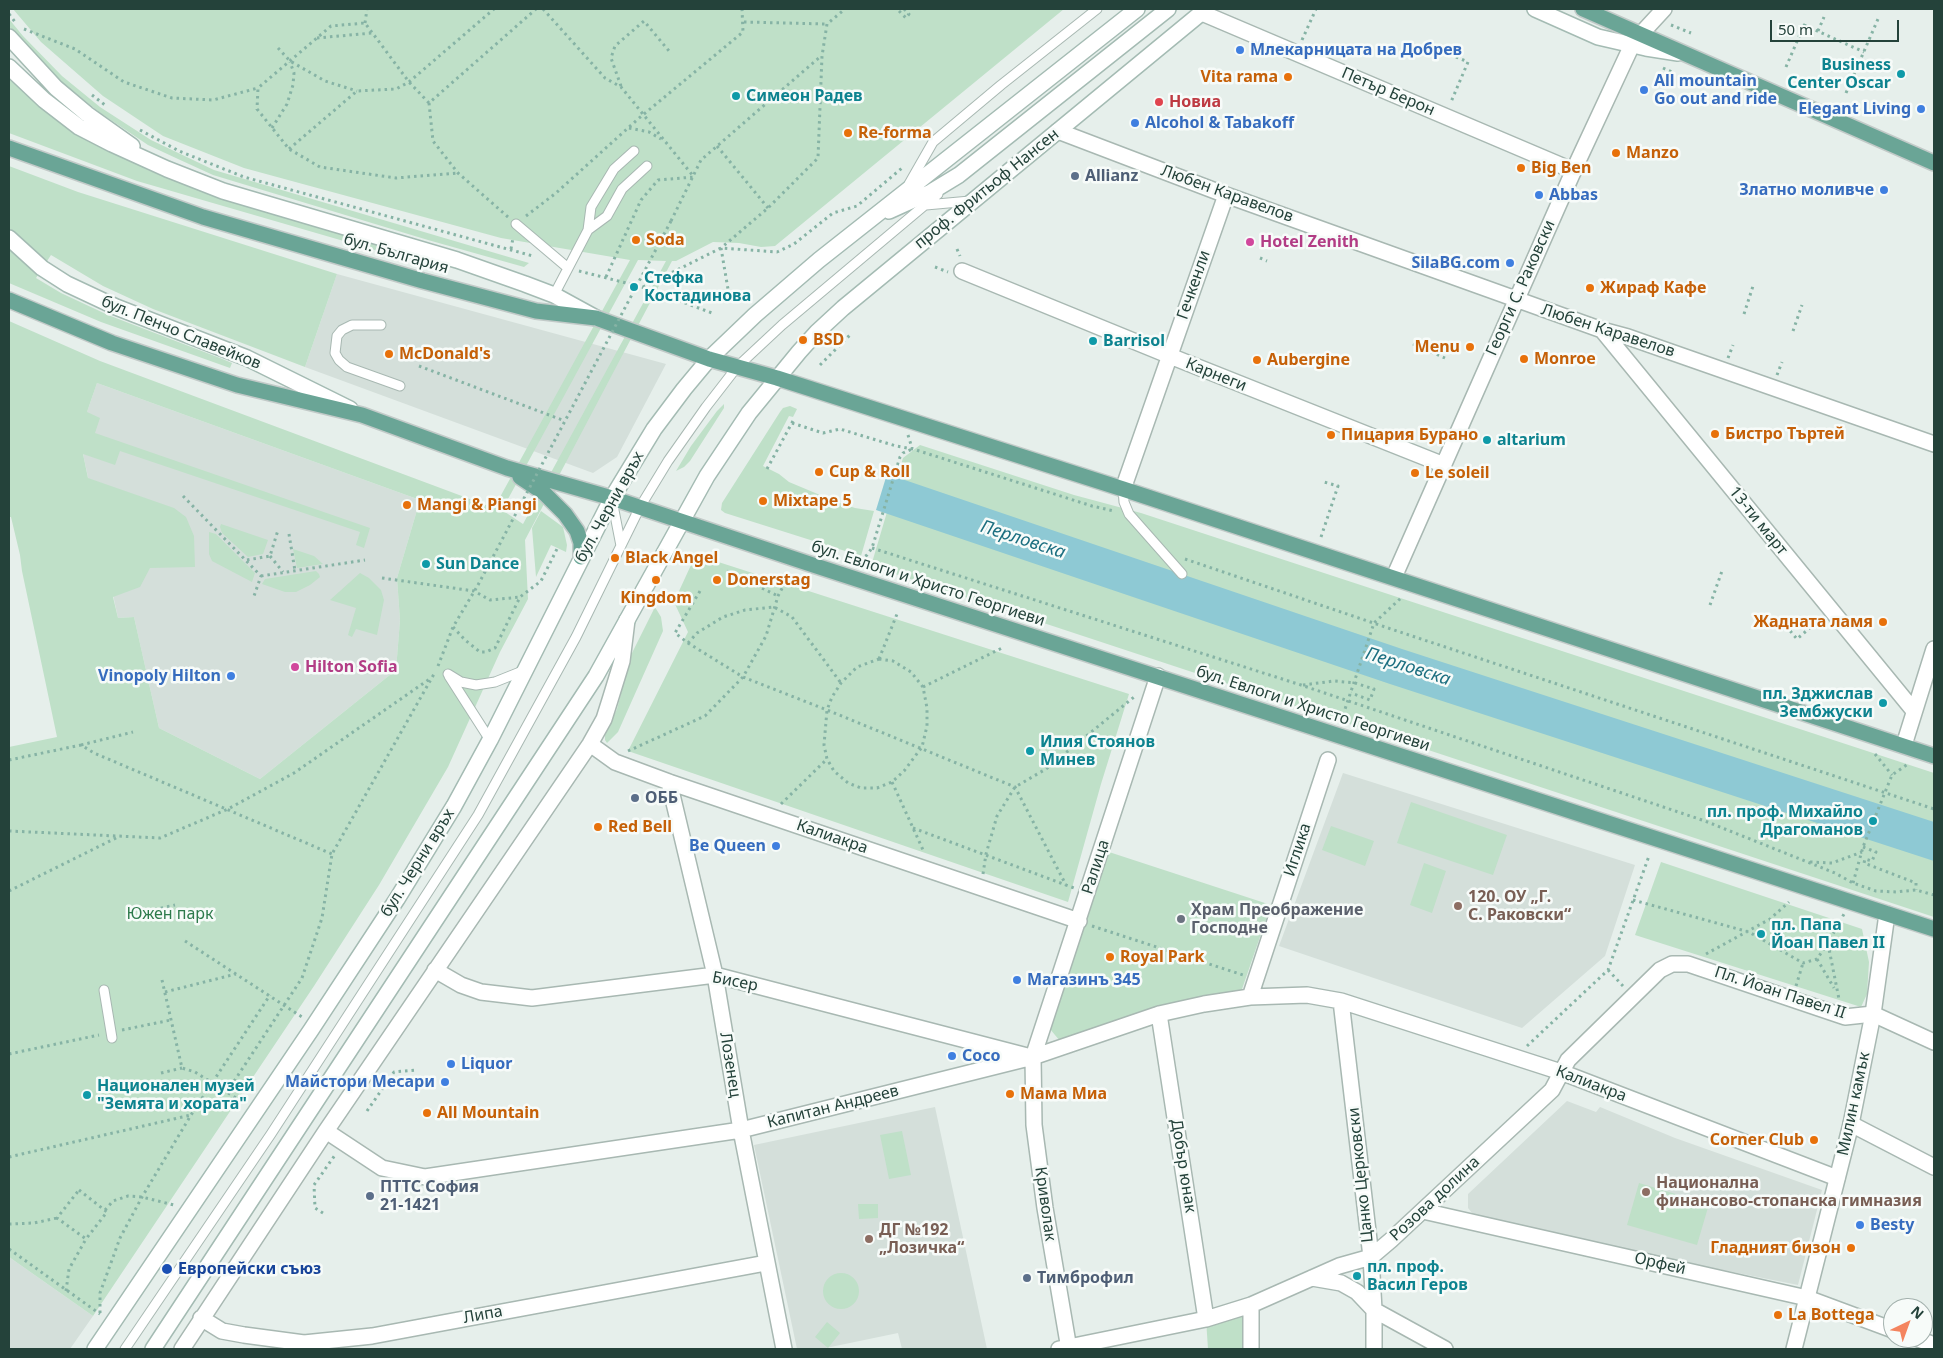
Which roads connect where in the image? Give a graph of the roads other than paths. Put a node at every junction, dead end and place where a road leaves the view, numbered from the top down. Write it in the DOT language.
graph roads {
  1 [pos="1098,9"];
  2 [pos="1137,9"];
  3 [pos="1168,9"];
  4 [pos="1535,9"];
  5 [pos="1583,9"];
  6 [pos="1204,11"];
  7 [pos="1666,16"];
  8 [pos="14,32"];
  9 [pos="1636,40"];
  10 [pos="9,67"];
  11 [pos="1058,131"];
  12 [pos="9,148"];
  13 [pos="634,151"];
  14 [pos="1934,163"];
  15 [pos="647,166"];
  16 [pos="167,169"];
  17 [pos="1574,171"];
  18 [pos="959,175"];
  19 [pos="906,190"];
  20 [pos="1226,194"];
  21 [pos="974,200"];
  22 [pos="926,205"];
  23 [pos="868,220"];
  24 [pos="516,224"];
  25 [pos="588,230"];
  26 [pos="9,238"];
  27 [pos="957,267"];
  28 [pos="568,268"];
  29 [pos="554,294"];
  30 [pos="9,300"];
  31 [pos="1516,300"];
  32 [pos="596,318"];
  33 [pos="381,324"];
  34 [pos="1602,330"];
  35 [pos="1169,356"];
  36 [pos="710,359"];
  37 [pos="737,367"];
  38 [pos="777,378"];
  39 [pos="400,386"];
  40 [pos="362,415"];
  41 [pos="1934,444"];
  42 [pos="1444,465"];
  43 [pos="507,468"];
  44 [pos="1123,489"];
  45 [pos="612,498"];
  46 [pos="640,507"];
  47 [pos="682,521"];
  48 [pos="621,546"];
  49 [pos="581,558"];
  50 [pos="1182,574"];
  51 [pos="1394,577"];
  52 [pos="628,618"];
  53 [pos="1934,649"];
  54 [pos="526,670"];
  55 [pos="1158,676"];
  56 [pos="1914,711"];
  57 [pos="490,740"];
  58 [pos="590,744"];
  59 [pos="1904,745"];
  60 [pos="1934,756"];
  61 [pos="1328,760"];
  62 [pos="669,782"];
  63 [pos="1887,914"];
  64 [pos="1079,921"];
  65 [pos="1934,929"];
  66 [pos="1688,964"];
  67 [pos="435,970"];
  68 [pos="715,975"];
  69 [pos="104,990"];
  70 [pos="1250,997"];
  71 [pos="1342,1001"];
  72 [pos="1160,1014"];
  73 [pos="1872,1014"];
  74 [pos="111,1035"];
  75 [pos="1934,1042"];
  76 [pos="1033,1057"];
  77 [pos="1561,1072"];
  78 [pos="1851,1124"];
  79 [pos="741,1130"];
  80 [pos="326,1131"];
  81 [pos="1934,1167"];
  82 [pos="1837,1178"];
  83 [pos="1423,1211"];
  84 [pos="1371,1257"];
  85 [pos="766,1263"];
  86 [pos="1312,1278"];
  87 [pos="1807,1298"];
  88 [pos="1251,1305"];
  89 [pos="1374,1310"];
  90 [pos="201,1318"];
  91 [pos="1206,1319"];
  92 [pos="1883,1326"];
  93 [pos="1065,1348"];
  94 [pos="94,1349"];
  95 [pos="125,1349"];
  96 [pos="153,1349"];
  97 [pos="182,1349"];
  98 [pos="784,1349"];
  99 [pos="1252,1349"];
  100 [pos="1374,1349"];
  101 [pos="1445,1349"];
  102 [pos="1794,1349"];
  1 -- 19 [label="lane"];
  2 -- 19 [label="street, проф. Фритьоф Нансен"];
  3 -- 18 [label="street, проф. Фритьоф Нансен"];
  4 -- 9 [label="street"];
  5 -- 9 [label="main road"];
  6 -- 11 [label="street, проф. Фритьоф Нансен"];
  6 -- 17 [label="street, Петър Берон"];
  7 -- 9 [label="street, Георги С. Раковски"];
  8 -- 16 [label="street"];
  9 -- 14 [label="main road"];
  9 -- 17 [label="street, Георги С. Раковски"];
  10 -- 16 [label="street"];
  11 -- 20 [label="street, Любен Каравелов"];
  11 -- 21 [label="street, проф. Фритьоф Нансен"];
  12 -- 32 [label="main road, бул. България"];
  13 -- 25 [label="lane"];
  15 -- 25 [label="lane"];
  16 -- 29 [label="street"];
  17 -- 31 [label="street, Георги С. Раковски"];
  18 -- 22 [label="lane"];
  18 -- 23 [label="street, проф. Фритьоф Нансен"];
  19 -- 23 [label="street, проф. Фритьоф Нансен"];
  20 -- 31 [label="street, Любен Каравелов"];
  20 -- 35 [label="street, Гечкенли"];
  21 -- 22 [label="lane"];
  21 -- 38 [label="street, проф. Фритьоф Нансен"];
  22 -- 37 [label="lane"];
  23 -- 36 [label="street, проф. Фритьоф Нансен"];
  24 -- 28 [label="lane"];
  25 -- 28 [label="lane"];
  26 -- 40 [label="street, бул. Пенчо Славейков"];
  27 -- 35 [label="street, Карнеги"];
  28 -- 29 [label="lane"];
  29 -- 32 [label="street"];
  30 -- 40 [label="main road"];
  31 -- 34 [label="street, Любен Каравелов"];
  31 -- 42 [label="street, Георги С. Раковски"];
  32 -- 36 [label="main road, бул. България"];
  33 -- 39 [label="lane"];
  34 -- 41 [label="street, Любен Каравелов"];
  34 -- 56 [label="street, 13-ти март"];
  35 -- 42 [label="street, Карнеги"];
  35 -- 44 [label="street, Гечкенли"];
  36 -- 37 [label="main road, бул. България"];
  36 -- 45 [label="street, бул. Черни връх"];
  37 -- 38 [label="main road, бул. България"];
  37 -- 46 [label="lane"];
  38 -- 44 [label="main road"];
  38 -- 47 [label="street"];
  40 -- 43 [label="main road"];
  42 -- 51 [label="street, Георги С. Раковски"];
  43 -- 45 [label="main road"];
  43 -- 49 [label="main road"];
  44 -- 50 [label="lane"];
  44 -- 51 [label="main road"];
  45 -- 46 [label="main road"];
  45 -- 48 [label="lane"];
  45 -- 49 [label="street, бул. Черни връх"];
  46 -- 47 [label="main road"];
  46 -- 48 [label="lane"];
  47 -- 52 [label="street"];
  47 -- 55 [label="main road, бул. Евлоги и Христо Георгиеви"];
  48 -- 95 [label="lane"];
  49 -- 54 [label="street, бул. Черни връх"];
  51 -- 59 [label="main road"];
  52 -- 58 [label="street"];
  52 -- 96 [label="street"];
  53 -- 56 [label="street"];
  54 -- 57 [label="street, бул. Черни връх"];
  54 -- 57 [label="lane"];
  55 -- 63 [label="main road, бул. Евлоги и Христо Георгиеви"];
  55 -- 64 [label="street, Ралица"];
  56 -- 59 [label="street"];
  57 -- 94 [label="street, бул. Черни връх"];
  58 -- 62 [label="street, Калиакра"];
  58 -- 67 [label="street"];
  59 -- 60 [label="main road"];
  61 -- 70 [label="street, Иглика"];
  62 -- 64 [label="street, Калиакра"];
  62 -- 68 [label="street, Лозенец"];
  63 -- 65 [label="main road, бул. Евлоги и Христо Георгиеви"];
  63 -- 73 [label="street, Милин камък"];
  64 -- 76 [label="street, Ралица"];
  66 -- 73 [label="street, Пл. Йоан Павел II"];
  66 -- 77 [label="street, Розова долина"];
  67 -- 68 [label="street, Бисер"];
  67 -- 80 [label="street"];
  68 -- 76 [label="street, Бисер"];
  68 -- 79 [label="street, Лозенец"];
  69 -- 74 [label="lane"];
  70 -- 71 [label="street, Капитан Андреев"];
  70 -- 72 [label="street, Капитан Андреев"];
  71 -- 77 [label="street, Калиакра"];
  71 -- 84 [label="street, Цанко Церковски"];
  72 -- 76 [label="street, Капитан Андреев"];
  72 -- 91 [label="street, Добър юнак"];
  73 -- 75 [label="street"];
  73 -- 78 [label="street, Милин камък"];
  76 -- 79 [label="street, Капитан Андреев"];
  76 -- 93 [label="street, Криволак"];
  77 -- 82 [label="street, Калиакра"];
  77 -- 83 [label="street, Розова долина"];
  78 -- 81 [label="street"];
  78 -- 82 [label="street, Милин камък"];
  79 -- 80 [label="street, Капитан Андреев"];
  79 -- 85 [label="street, Лозенец"];
  80 -- 90 [label="street"];
  82 -- 87 [label="street, Милин камък"];
  83 -- 84 [label="street, Розова долина"];
  83 -- 87 [label="street, Орфей"];
  84 -- 86 [label="street, Розова долина"];
  84 -- 89 [label="street, Цанко Церковски"];
  85 -- 90 [label="street, Липа"];
  85 -- 98 [label="street, Лозенец"];
  86 -- 88 [label="street, Розова долина"];
  86 -- 89 [label="street"];
  87 -- 92 [label="street, Орфей"];
  87 -- 102 [label="street, Милин камък"];
  88 -- 91 [label="street, Розова долина"];
  88 -- 99 [label="street"];
  89 -- 100 [label="street, Цанко Церковски"];
  89 -- 101 [label="street"];
  90 -- 97 [label="street"];
  91 -- 93 [label="street, Розова долина"];
}
